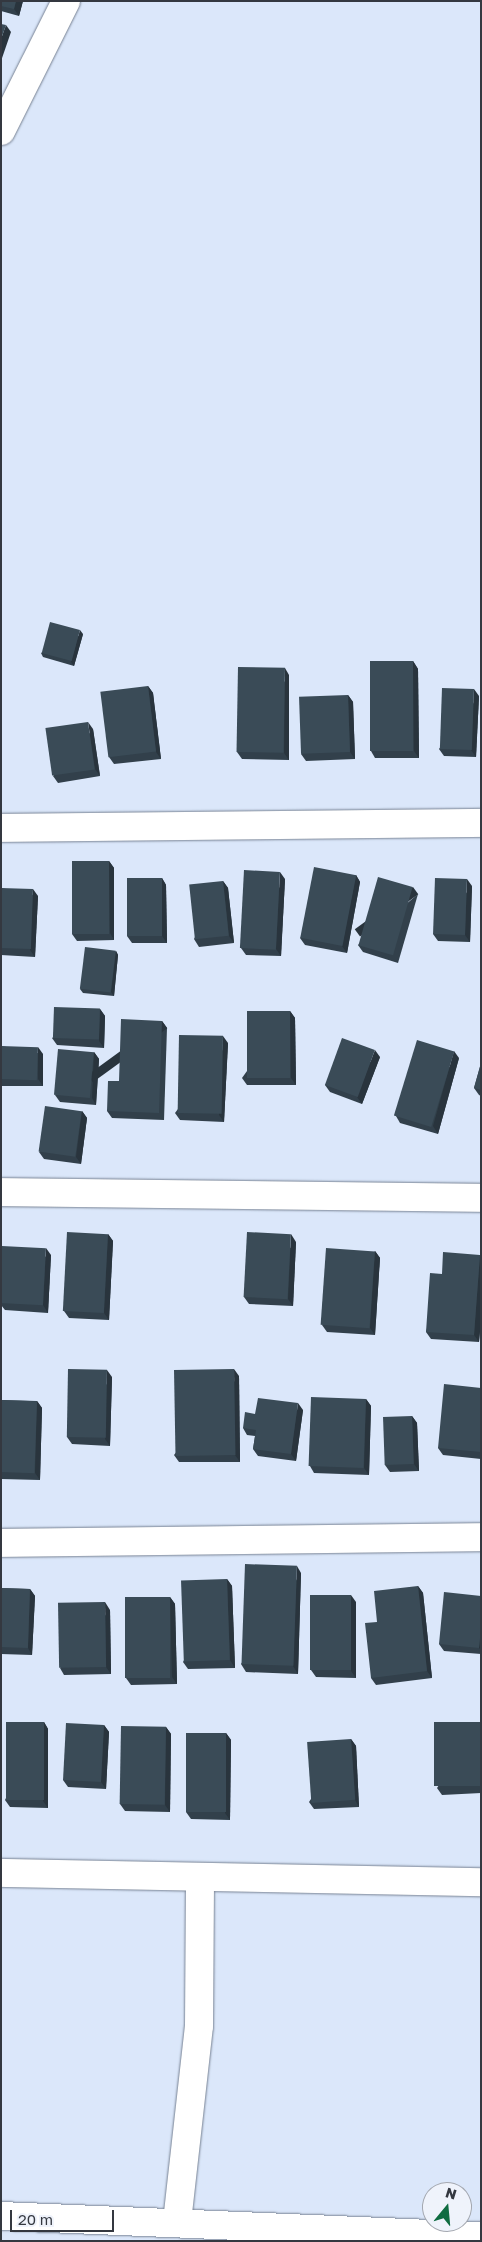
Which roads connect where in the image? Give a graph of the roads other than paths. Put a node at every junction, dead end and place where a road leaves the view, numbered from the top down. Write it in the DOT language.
graph roads {
  1 [pos="60,3"];
  2 [pos="1,131"];
  3 [pos="481,823"];
  4 [pos="1,828"];
  5 [pos="1,1192"];
  6 [pos="481,1198"];
  7 [pos="481,1537"];
  8 [pos="1,1542"];
  9 [pos="1,1873"];
  10 [pos="200,1877"];
  11 [pos="481,1882"];
  12 [pos="1,2216"];
  13 [pos="177,2222"];
  14 [pos="481,2236"];
  1 -- 2 [label="street"];
  3 -- 4 [label="street"];
  5 -- 6 [label="street"];
  7 -- 8 [label="street"];
  9 -- 10 [label="street"];
  10 -- 11 [label="street"];
  10 -- 13 [label="street"];
  12 -- 13 [label="street"];
  13 -- 14 [label="street"];
}
